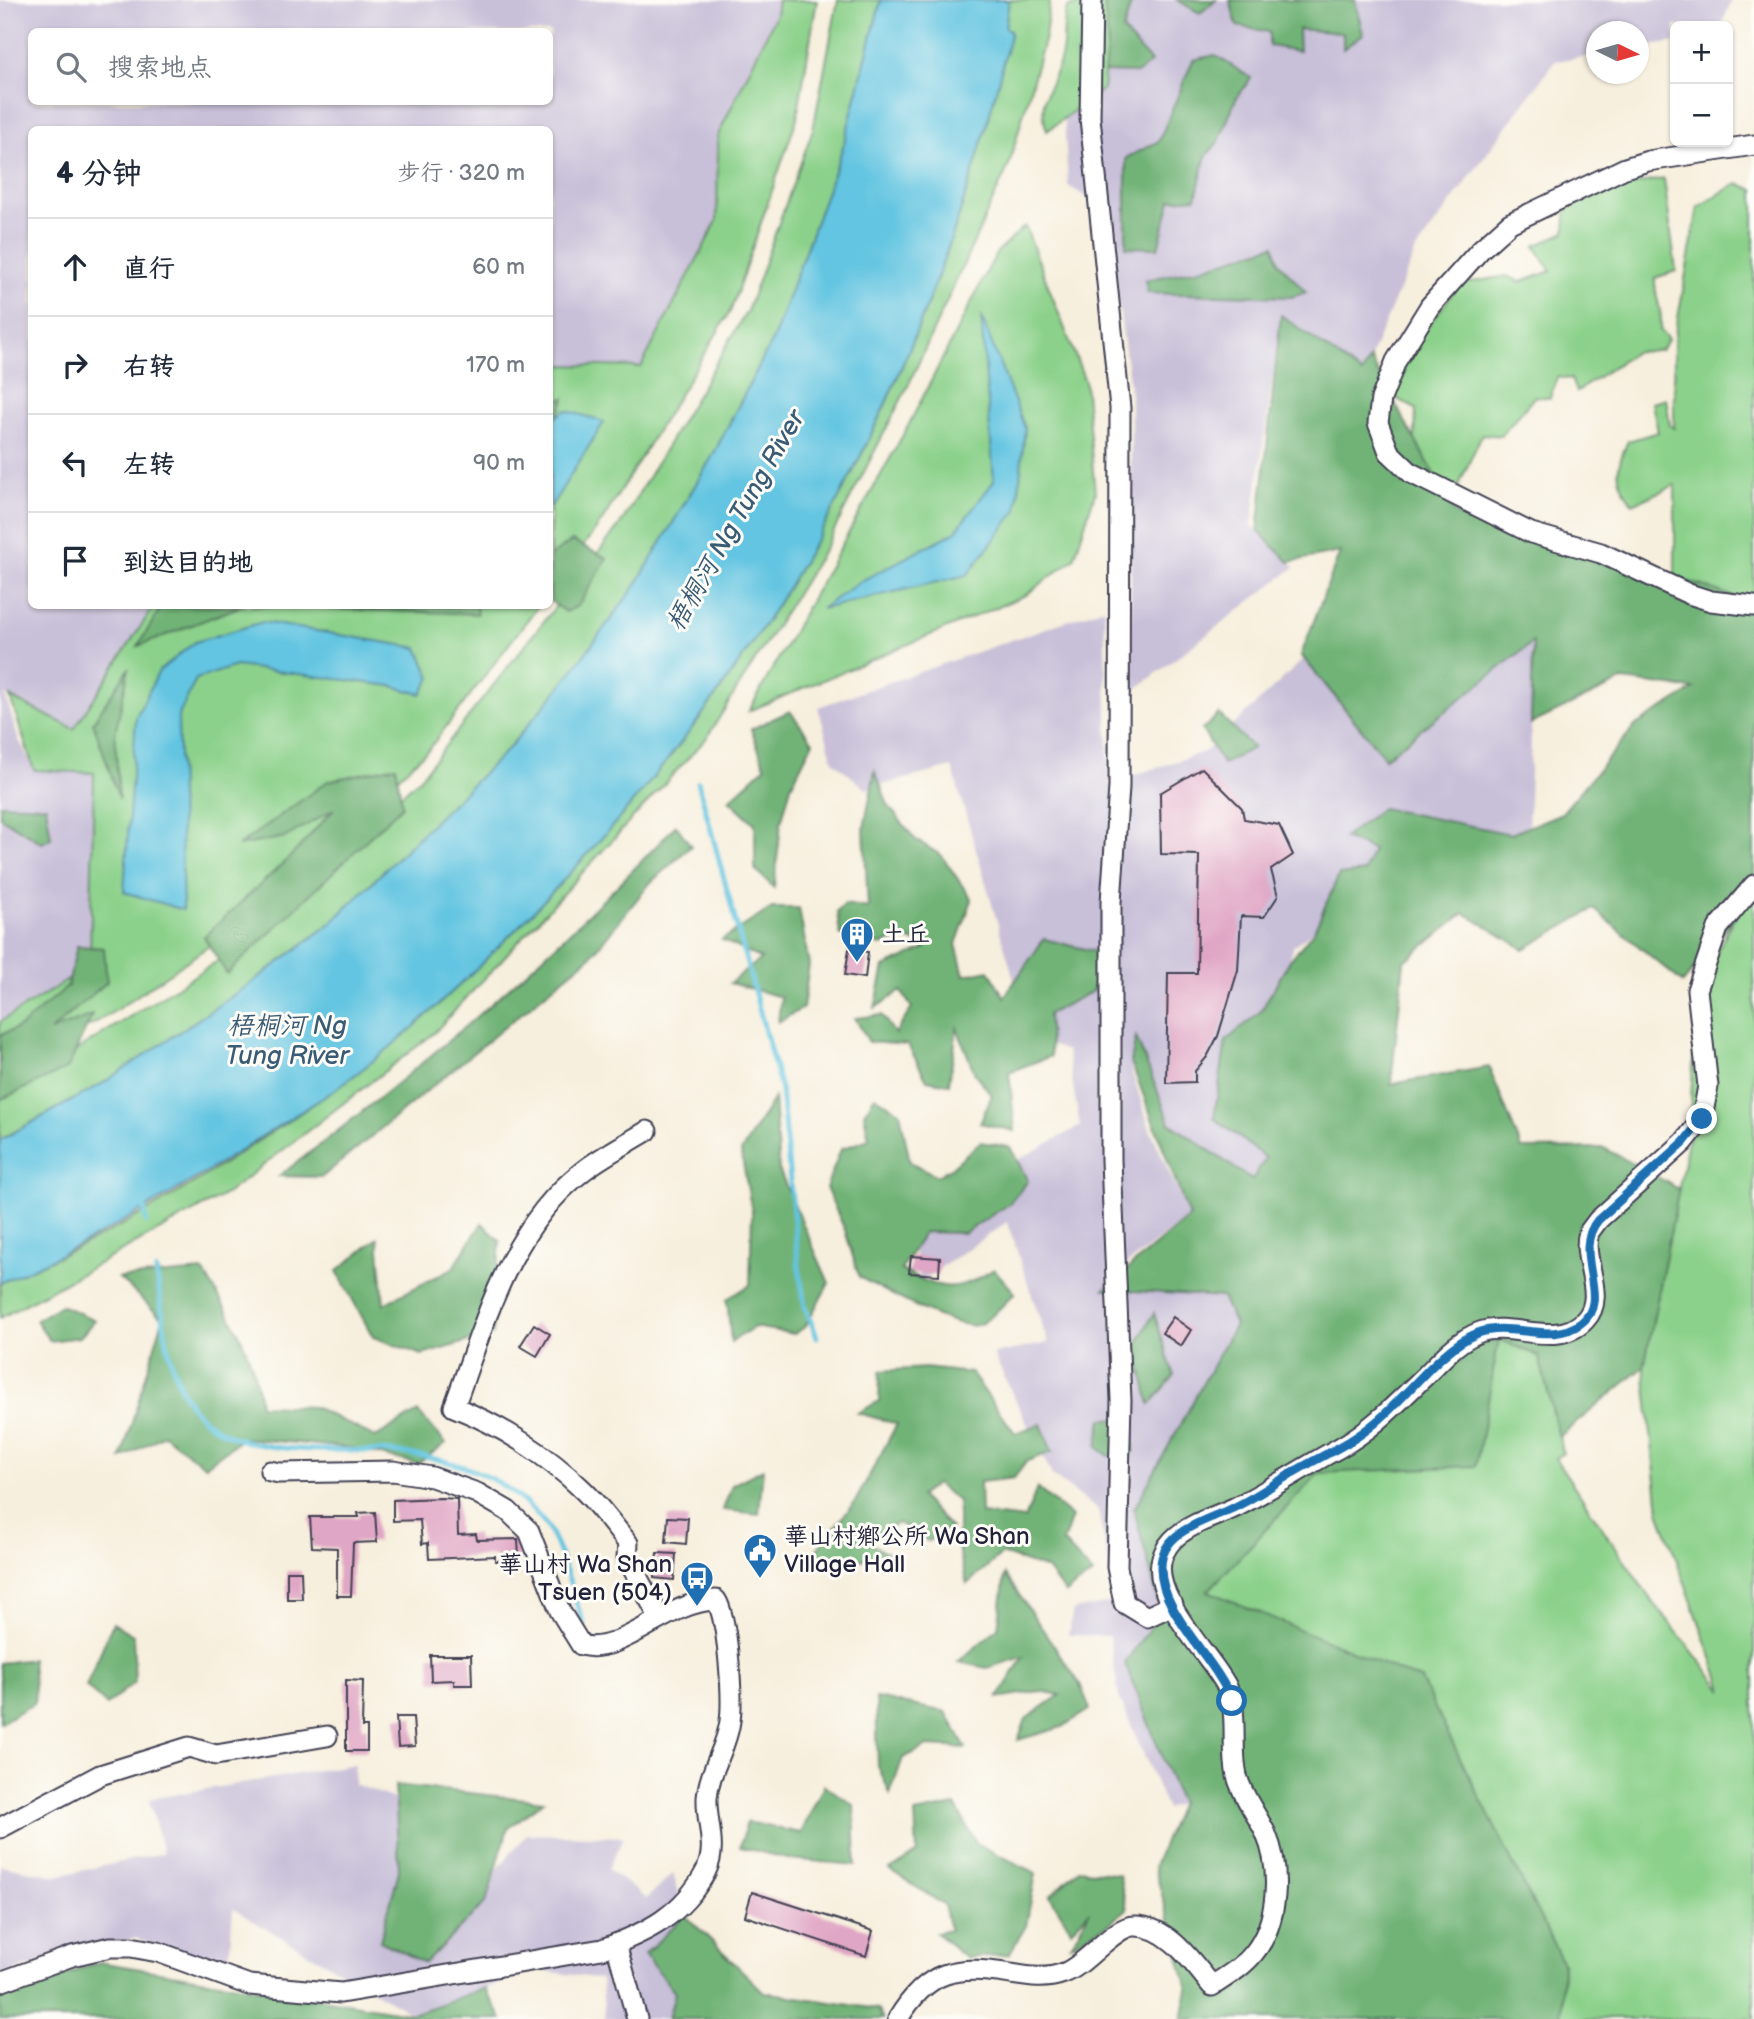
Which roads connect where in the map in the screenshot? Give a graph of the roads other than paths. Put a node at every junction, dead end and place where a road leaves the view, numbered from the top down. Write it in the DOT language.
graph roads {
  1 [pos="1092,0"];
  2 [pos="1754,145"];
  3 [pos="1754,606"];
  4 [pos="1754,885"];
  5 [pos="647,1132"];
  6 [pos="270,1471"];
  7 [pos="1173,1605"];
  8 [pos="659,1617"];
  9 [pos="327,1736"];
  10 [pos="0,1828"];
  11 [pos="616,1944"];
  12 [pos="0,1982"];
  13 [pos="637,2019"];
  14 [pos="898,2019"];
  1 -- 7 [label="street"];
  2 -- 3 [label="street"];
  4 -- 7 [label="street"];
  5 -- 8 [label="street"];
  6 -- 8 [label="street"];
  7 -- 14 [label="street"];
  8 -- 11 [label="street"];
  9 -- 10 [label="street"];
  11 -- 12 [label="street"];
  11 -- 13 [label="street"];
}
